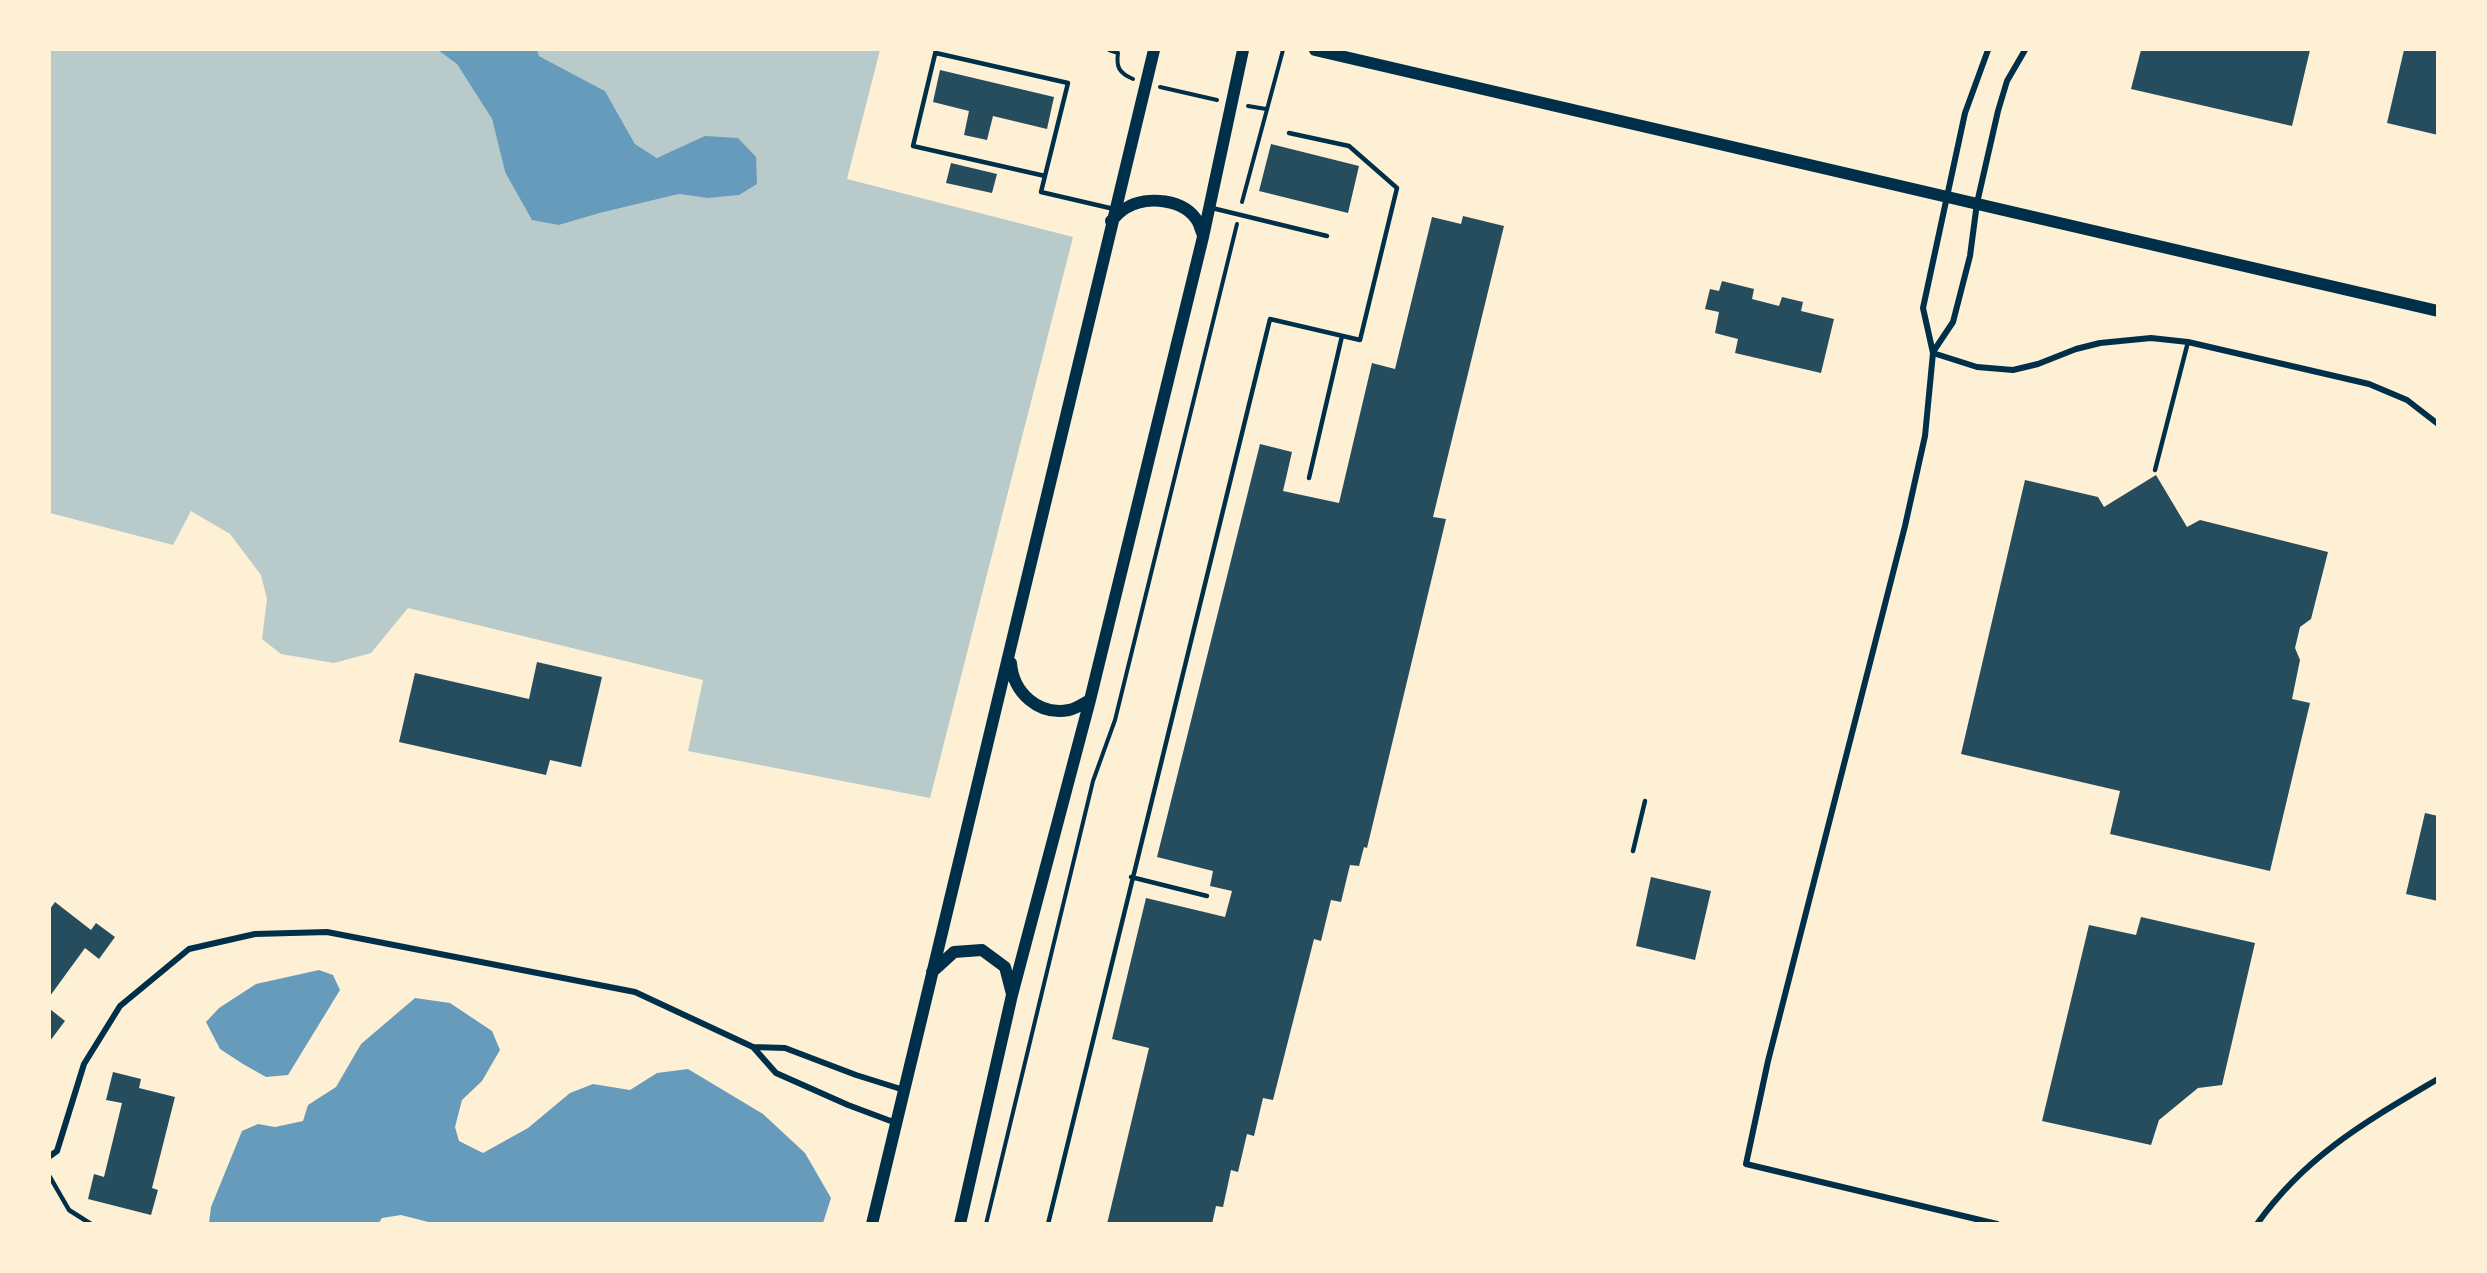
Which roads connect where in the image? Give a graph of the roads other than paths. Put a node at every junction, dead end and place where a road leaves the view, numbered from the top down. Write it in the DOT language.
graph roads {
  1 [pos="1154,50"];
  2 [pos="1243,50"];
  3 [pos="1315,50"];
  4 [pos="1988,50"];
  5 [pos="2025,50"];
  6 [pos="936,51"];
  7 [pos="1289,133"];
  8 [pos="1045,176"];
  9 [pos="1949,196"];
  10 [pos="1977,203"];
  11 [pos="1209,207"];
  12 [pos="1112,215"];
  13 [pos="1327,236"];
  14 [pos="1203,237"];
  15 [pos="2438,311"];
  16 [pos="1342,336"];
  17 [pos="2188,342"];
  18 [pos="1933,353"];
  19 [pos="2438,424"];
  20 [pos="2155,470"];
  21 [pos="1309,478"];
  22 [pos="1010,653"];
  23 [pos="1090,700"];
  24 [pos="1645,801"];
  25 [pos="1633,851"];
  26 [pos="1131,877"];
  27 [pos="1207,896"];
  28 [pos="932,972"];
  29 [pos="1012,995"];
  30 [pos="753,1047"];
  31 [pos="2438,1079"];
  32 [pos="904,1090"];
  33 [pos="896,1123"];
  34 [pos="50,1156"];
  35 [pos="50,1178"];
  36 [pos="91,1224"];
  37 [pos="872,1224"];
  38 [pos="960,1224"];
  39 [pos="1048,1224"];
  40 [pos="1997,1224"];
  41 [pos="2257,1224"];
  1 -- 12 [label="main road"];
  2 -- 11 [label="main road"];
  3 -- 9 [label="main road"];
  4 -- 9 [label="street"];
  5 -- 10 [label="street"];
  6 -- 8 [label="lane"];
  6 -- 8 [label="lane"];
  7 -- 16 [label="lane"];
  8 -- 12 [label="lane"];
  9 -- 10 [label="main road"];
  9 -- 18 [label="street"];
  10 -- 15 [label="main road"];
  10 -- 18 [label="street"];
  11 -- 13 [label="lane"];
  11 -- 14 [label="main road"];
  12 -- 14 [label="main road"];
  12 -- 22 [label="main road"];
  14 -- 23 [label="main road"];
  16 -- 21 [label="lane"];
  16 -- 26 [label="lane"];
  17 -- 18 [label="street"];
  17 -- 19 [label="street"];
  17 -- 20 [label="lane"];
  18 -- 40 [label="street"];
  22 -- 23 [label="main road"];
  22 -- 28 [label="main road"];
  23 -- 29 [label="main road"];
  24 -- 25 [label="lane"];
  26 -- 27 [label="lane"];
  26 -- 39 [label="lane"];
  28 -- 29 [label="main road"];
  28 -- 32 [label="main road"];
  29 -- 38 [label="main road"];
  30 -- 32 [label="street"];
  30 -- 33 [label="street"];
  30 -- 34 [label="street"];
  31 -- 41 [label="street"];
  32 -- 33 [label="main road"];
  33 -- 37 [label="main road"];
  35 -- 36 [label="lane"];
}
